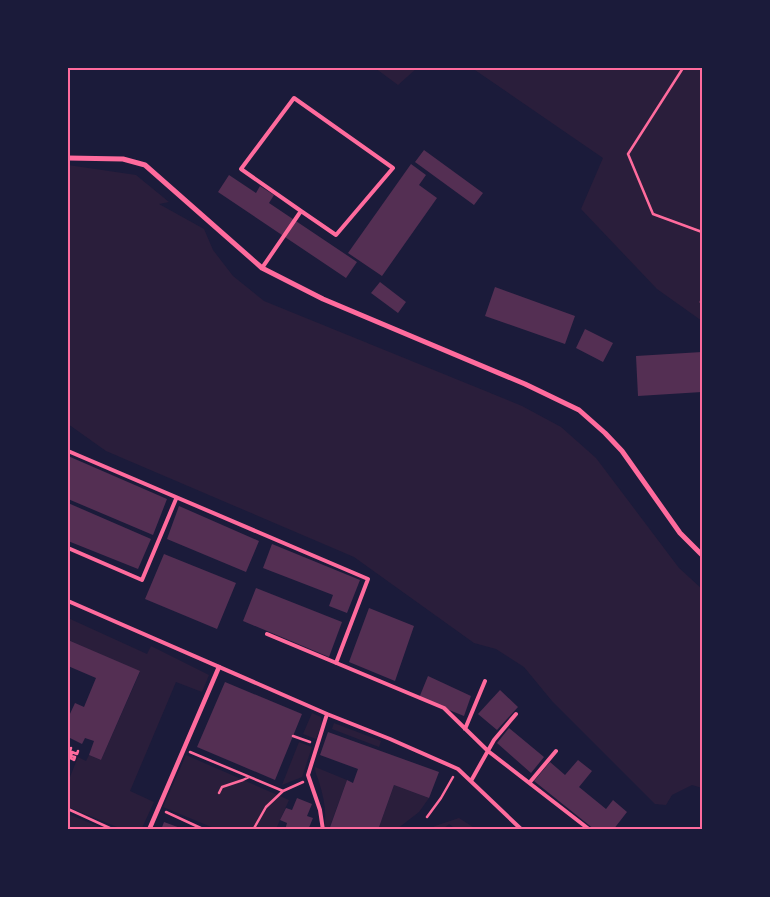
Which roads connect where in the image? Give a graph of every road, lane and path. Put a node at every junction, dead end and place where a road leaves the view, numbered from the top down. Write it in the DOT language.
graph roads {
  1 [pos="683,68"];
  2 [pos="68,158"];
  3 [pos="301,212"];
  4 [pos="702,232"];
  5 [pos="262,268"];
  6 [pos="702,296"];
  7 [pos="701,302"];
  8 [pos="68,451"];
  9 [pos="176,498"];
  10 [pos="68,548"];
  11 [pos="702,554"];
  12 [pos="68,601"];
  13 [pos="267,634"];
  14 [pos="336,663"];
  15 [pos="219,668"];
  16 [pos="485,681"];
  17 [pos="327,714"];
  18 [pos="516,714"];
  19 [pos="466,729"];
  20 [pos="293,736"];
  21 [pos="317,745"];
  22 [pos="72,748"];
  23 [pos="184,750"];
  24 [pos="78,751"];
  25 [pos="488,751"];
  26 [pos="556,751"];
  27 [pos="68,757"];
  28 [pos="458,769"];
  29 [pos="249,777"];
  30 [pos="308,779"];
  31 [pos="471,781"];
  32 [pos="530,782"];
  33 [pos="283,791"];
  34 [pos="219,793"];
  35 [pos="68,809"];
  36 [pos="158,809"];
  37 [pos="427,817"];
  38 [pos="114,830"];
  39 [pos="149,830"];
  40 [pos="205,830"];
  41 [pos="254,830"];
  42 [pos="323,830"];
  43 [pos="522,830"];
  44 [pos="590,830"];
  1 -- 4 [label="path"];
  2 -- 5 [label="street"];
  3 -- 3 [label="lane"];
  3 -- 5 [label="lane"];
  5 -- 11 [label="street"];
  6 -- 7 [label="path"];
  8 -- 9 [label="lane"];
  9 -- 10 [label="lane"];
  9 -- 14 [label="lane"];
  12 -- 15 [label="lane"];
  13 -- 14 [label="lane"];
  14 -- 19 [label="lane"];
  15 -- 17 [label="lane"];
  15 -- 23 [label="street"];
  16 -- 19 [label="lane"];
  17 -- 21 [label="lane"];
  17 -- 28 [label="lane"];
  18 -- 25 [label="lane"];
  19 -- 25 [label="lane"];
  20 -- 21 [label="path"];
  21 -- 30 [label="lane"];
  22 -- 27 [label="path"];
  23 -- 29 [label="path"];
  23 -- 36 [label="street"];
  24 -- 27 [label="path"];
  25 -- 31 [label="lane"];
  25 -- 32 [label="lane"];
  26 -- 32 [label="lane"];
  28 -- 31 [label="lane"];
  28 -- 37 [label="path"];
  29 -- 33 [label="path"];
  29 -- 34 [label="path"];
  30 -- 33 [label="path"];
  30 -- 42 [label="lane"];
  31 -- 43 [label="lane"];
  32 -- 44 [label="lane"];
  33 -- 41 [label="path"];
  35 -- 38 [label="path"];
  36 -- 39 [label="street"];
  36 -- 40 [label="path"];
}
